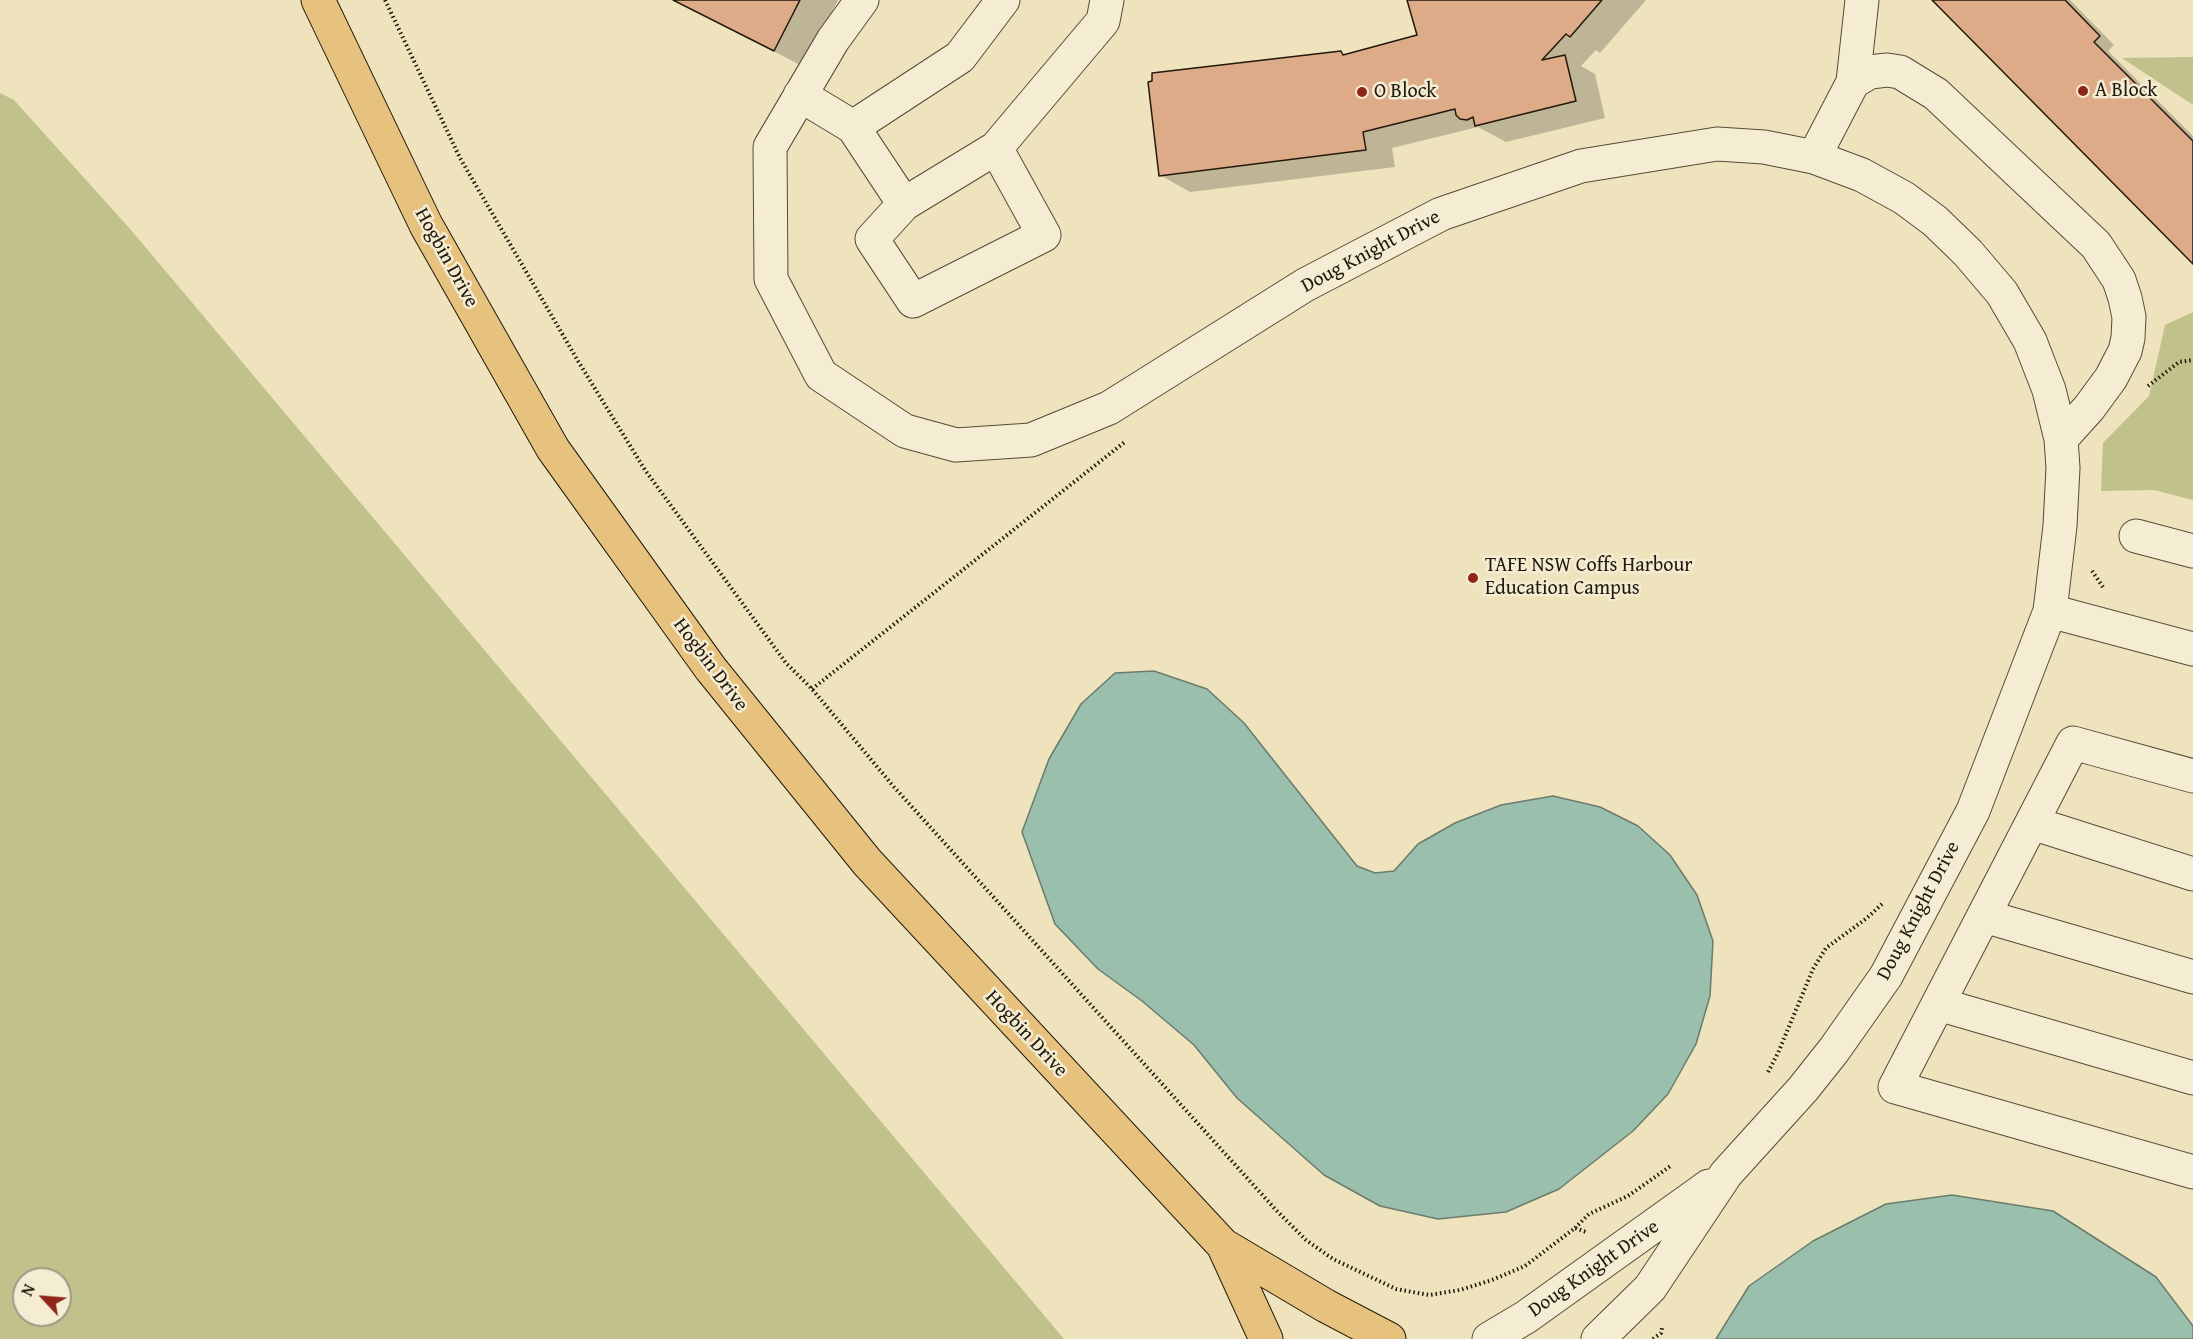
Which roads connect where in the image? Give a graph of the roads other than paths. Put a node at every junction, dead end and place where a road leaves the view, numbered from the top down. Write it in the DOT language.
graph roads {
  1 [pos="318,0"];
  2 [pos="862,0"];
  3 [pos="1003,0"];
  4 [pos="1107,0"];
  5 [pos="1862,0"];
  6 [pos="1853,82"];
  7 [pos="800,95"];
  8 [pos="853,127"];
  9 [pos="996,148"];
  10 [pos="1814,157"];
  11 [pos="904,204"];
  12 [pos="2061,440"];
  13 [pos="2136,537"];
  14 [pos="2193,551"];
  15 [pos="2050,611"];
  16 [pos="2193,649"];
  17 [pos="2193,777"];
  18 [pos="2032,823"];
  19 [pos="2193,874"];
  20 [pos="1984,916"];
  21 [pos="2193,977"];
  22 [pos="1938,1004"];
  23 [pos="2193,1078"];
  24 [pos="2193,1172"];
  25 [pos="1726,1174"];
  26 [pos="1223,1245"];
  27 [pos="1266,1339"];
  28 [pos="1389,1339"];
  29 [pos="1489,1339"];
  30 [pos="1598,1339"];
  1 -- 26 [label="main road, Hogbin Drive"];
  2 -- 7 [label="street, Doug Knight Drive"];
  3 -- 8 [label="street"];
  4 -- 9 [label="street"];
  5 -- 6 [label="street"];
  6 -- 10 [label="street"];
  6 -- 12 [label="street"];
  7 -- 8 [label="street"];
  7 -- 10 [label="street, Doug Knight Drive"];
  8 -- 11 [label="street"];
  9 -- 11 [label="street"];
  9 -- 11 [label="street"];
  10 -- 12 [label="street, Doug Knight Drive"];
  12 -- 15 [label="street, Doug Knight Drive"];
  13 -- 14 [label="street"];
  15 -- 16 [label="street"];
  15 -- 25 [label="street, Doug Knight Drive"];
  17 -- 18 [label="street"];
  18 -- 19 [label="street"];
  18 -- 20 [label="street"];
  20 -- 21 [label="street"];
  20 -- 22 [label="street"];
  22 -- 23 [label="street"];
  22 -- 24 [label="street"];
  25 -- 29 [label="street, Doug Knight Drive"];
  25 -- 30 [label="street, Doug Knight Drive"];
  26 -- 27 [label="main road, Hogbin Drive"];
  26 -- 28 [label="main road, Hogbin Drive"];
}
